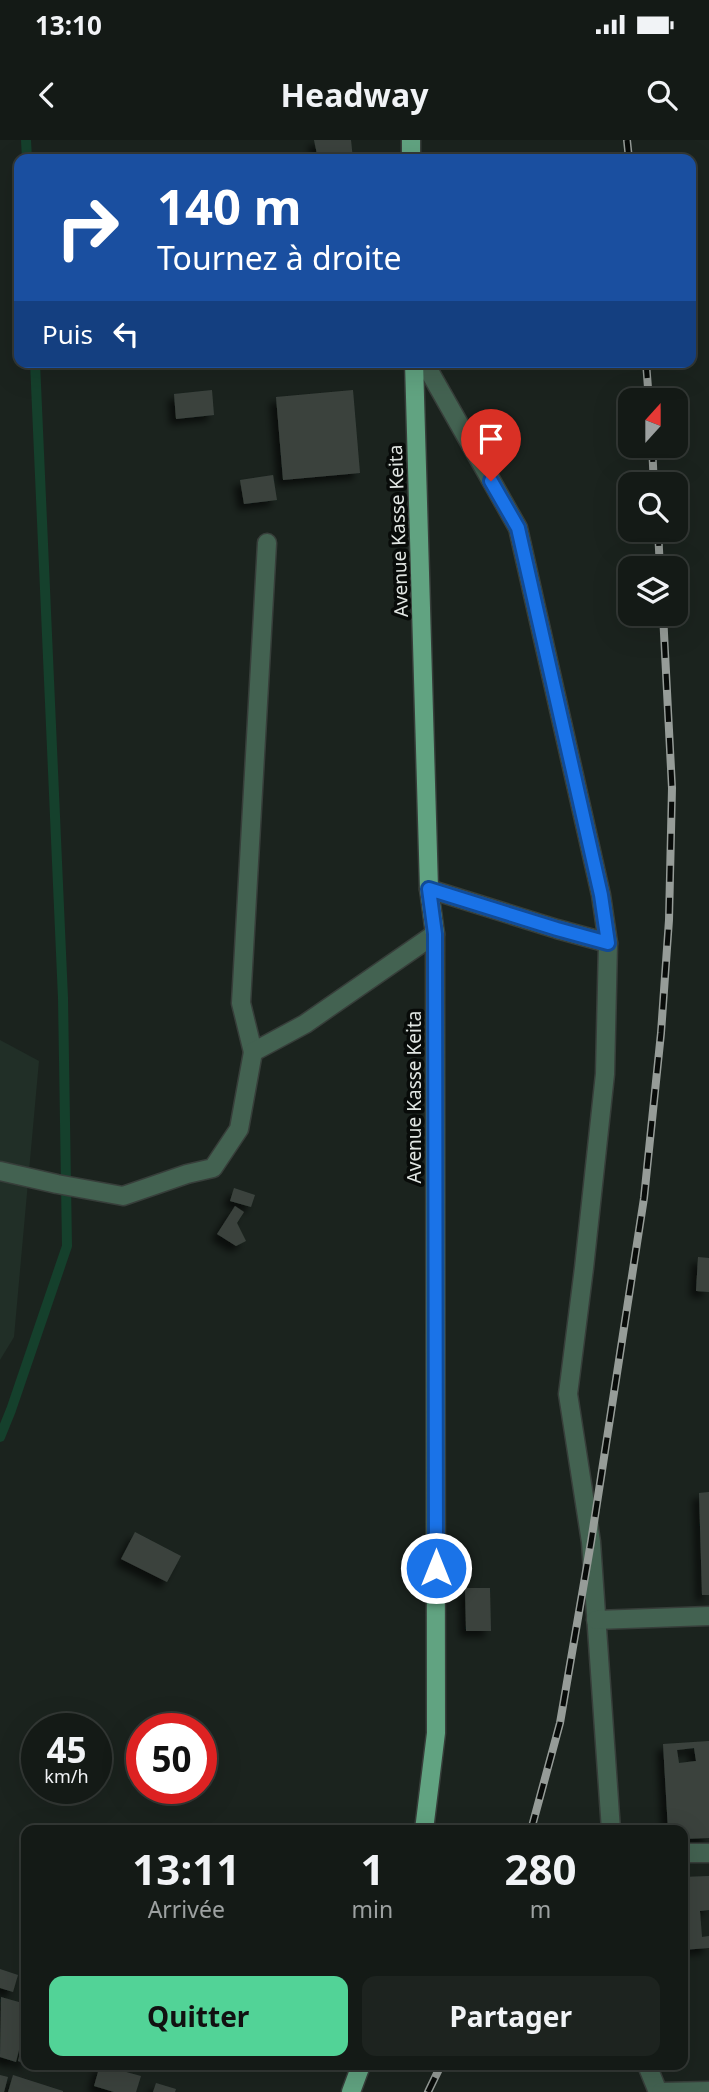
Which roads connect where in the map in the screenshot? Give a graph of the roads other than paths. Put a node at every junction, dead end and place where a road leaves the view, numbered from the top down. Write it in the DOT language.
graph roads {
  1 [pos="414,368"];
  2 [pos="427,368"];
  3 [pos="267,543"];
  4 [pos="429,889"];
  5 [pos="435,934"];
  6 [pos="608,943"];
  7 [pos="253,1052"];
  8 [pos="0,1171"];
  9 [pos="709,1616"];
  10 [pos="596,1620"];
  11 [pos="425,1825"];
  12 [pos="611,1825"];
  13 [pos="688,1853"];
  14 [pos="709,1853"];
  15 [pos="359,2070"];
  16 [pos="649,2070"];
  17 [pos="709,2091"];
  18 [pos="351,2092"];
  19 [pos="660,2092"];
  1 -- 4 [label="main road, Avenue Kasse Keita"];
  2 -- 6 [label="street"];
  3 -- 7 [label="street"];
  4 -- 5 [label="main road, Avenue Kasse Keita"];
  4 -- 6 [label="street"];
  5 -- 7 [label="street"];
  5 -- 11 [label="main road, Avenue Kasse Keita"];
  6 -- 10 [label="street"];
  7 -- 8 [label="street"];
  9 -- 10 [label="street"];
  10 -- 12 [label="street"];
  13 -- 14 [label="street"];
  15 -- 18 [label="main road"];
  16 -- 19 [label="street"];
  17 -- 19 [label="street"];
}
